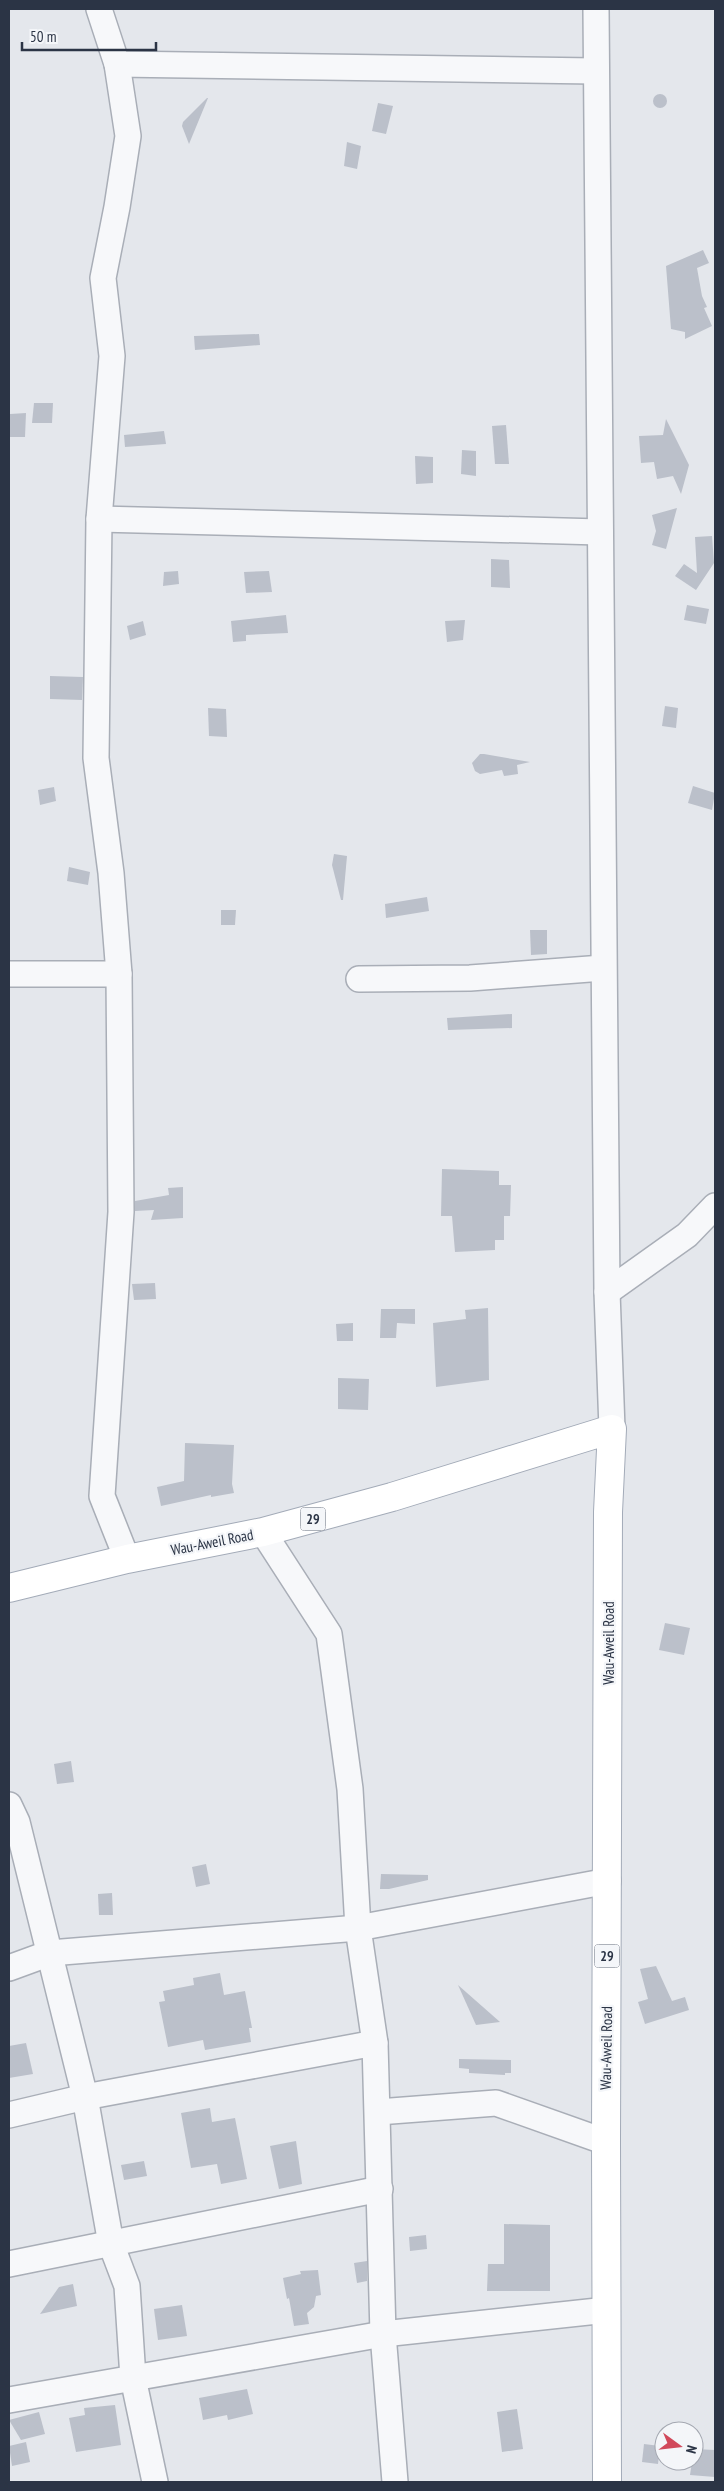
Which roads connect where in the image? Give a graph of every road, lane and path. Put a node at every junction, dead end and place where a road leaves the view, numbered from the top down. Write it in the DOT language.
graph roads {
  1 [pos="99,9"];
  2 [pos="596,9"];
  3 [pos="117,64"];
  4 [pos="595,71"];
  5 [pos="99,518"];
  6 [pos="600,532"];
  7 [pos="603,968"];
  8 [pos="9,974"];
  9 [pos="119,974"];
  10 [pos="359,979"];
  11 [pos="715,1206"];
  12 [pos="606,1292"];
  13 [pos="612,1429"];
  14 [pos="263,1532"];
  15 [pos="126,1558"];
  16 [pos="9,1588"];
  17 [pos="9,1805"];
  18 [pos="608,1881"];
  19 [pos="358,1928"];
  20 [pos="50,1953"];
  21 [pos="9,1968"];
  22 [pos="375,2044"];
  23 [pos="85,2097"];
  24 [pos="378,2112"];
  25 [pos="9,2115"];
  26 [pos="606,2142"];
  27 [pos="380,2189"];
  28 [pos="111,2244"];
  29 [pos="9,2264"];
  30 [pos="607,2310"];
  31 [pos="383,2334"];
  32 [pos="133,2378"];
  33 [pos="9,2400"];
  34 [pos="155,2482"];
  35 [pos="395,2482"];
  36 [pos="607,2482"];
  1 -- 3 [label="street"];
  2 -- 4 [label="street"];
  3 -- 4 [label="street"];
  3 -- 5 [label="street"];
  4 -- 6 [label="street"];
  5 -- 6 [label="street"];
  5 -- 9 [label="street"];
  6 -- 7 [label="street"];
  7 -- 10 [label="street"];
  7 -- 12 [label="street"];
  8 -- 9 [label="street"];
  9 -- 15 [label="street"];
  11 -- 12 [label="street"];
  12 -- 13 [label="street"];
  13 -- 14 [label="main road, Wau-Aweil Road / 29"];
  13 -- 18 [label="main road, Wau-Aweil Road / 29"];
  14 -- 15 [label="main road, Wau-Aweil Road / 29"];
  14 -- 19 [label="street"];
  15 -- 16 [label="main road, Wau-Aweil Road / 29"];
  17 -- 20 [label="street"];
  18 -- 19 [label="street"];
  18 -- 26 [label="main road, Wau-Aweil Road / 29"];
  19 -- 20 [label="street"];
  19 -- 22 [label="street"];
  20 -- 21 [label="street"];
  20 -- 23 [label="street"];
  22 -- 23 [label="street"];
  22 -- 24 [label="street"];
  23 -- 25 [label="street"];
  23 -- 28 [label="street"];
  24 -- 26 [label="street"];
  24 -- 27 [label="street"];
  26 -- 30 [label="main road, Wau-Aweil Road / 29"];
  27 -- 28 [label="street"];
  27 -- 31 [label="street"];
  28 -- 29 [label="street"];
  28 -- 32 [label="street"];
  30 -- 31 [label="street"];
  30 -- 36 [label="main road, Wau-Aweil Road / 29"];
  31 -- 32 [label="street"];
  31 -- 35 [label="street"];
  32 -- 33 [label="street"];
  32 -- 34 [label="street"];
}
